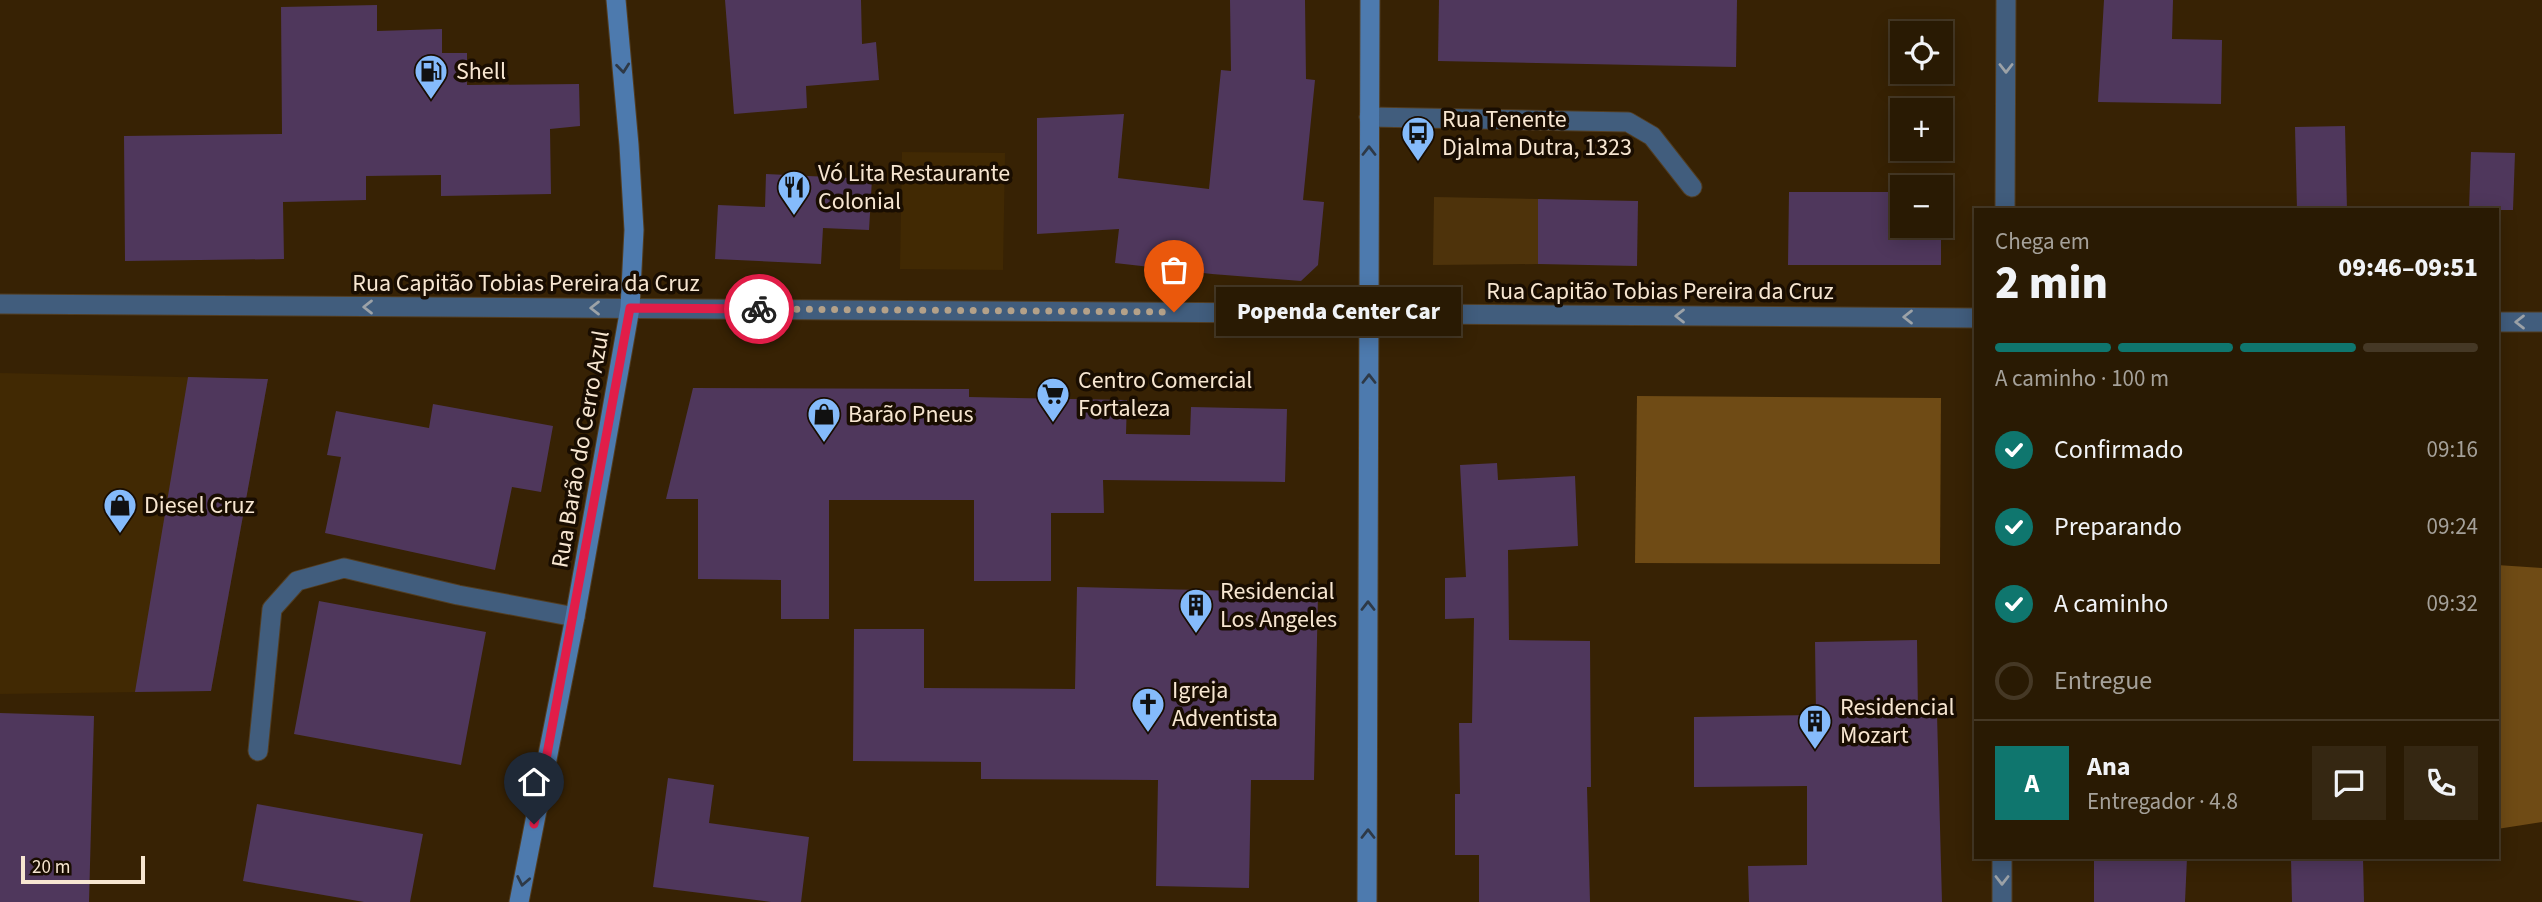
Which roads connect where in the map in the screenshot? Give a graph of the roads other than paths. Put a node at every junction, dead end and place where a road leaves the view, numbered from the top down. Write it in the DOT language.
graph roads {
  1 [pos="616,0"];
  2 [pos="1370,0"];
  3 [pos="2006,0"];
  4 [pos="1369,117"];
  5 [pos="1692,187"];
  6 [pos="2005,208"];
  7 [pos="0,304"];
  8 [pos="630,308"];
  9 [pos="1369,313"];
  10 [pos="1974,318"];
  11 [pos="2499,322"];
  12 [pos="2542,322"];
  13 [pos="575,617"];
  14 [pos="258,751"];
  15 [pos="2002,859"];
  16 [pos="519,902"];
  17 [pos="1367,902"];
  18 [pos="2002,902"];
  1 -- 8 [label="main road, Rua Barão do Cerro Azul, one-way"];
  2 -- 4 [label="main road"];
  3 -- 6 [label="street, one-way"];
  4 -- 5 [label="street"];
  9 -- 4 [label="main road, one-way"];
  8 -- 7 [label="street, Rua Capitão Tobias Pereira da Cruz, one-way"];
  8 -- 9 [label="street, Rua Capitão Tobias Pereira da Cruz"];
  8 -- 13 [label="main road, Rua Barão do Cerro Azul"];
  10 -- 9 [label="street, Rua Capitão Tobias Pereira da Cruz, one-way"];
  17 -- 9 [label="main road, one-way"];
  12 -- 11 [label="street, one-way"];
  13 -- 14 [label="street"];
  13 -- 16 [label="main road, Rua Barão do Cerro Azul, one-way"];
  15 -- 18 [label="street, one-way"];
}
